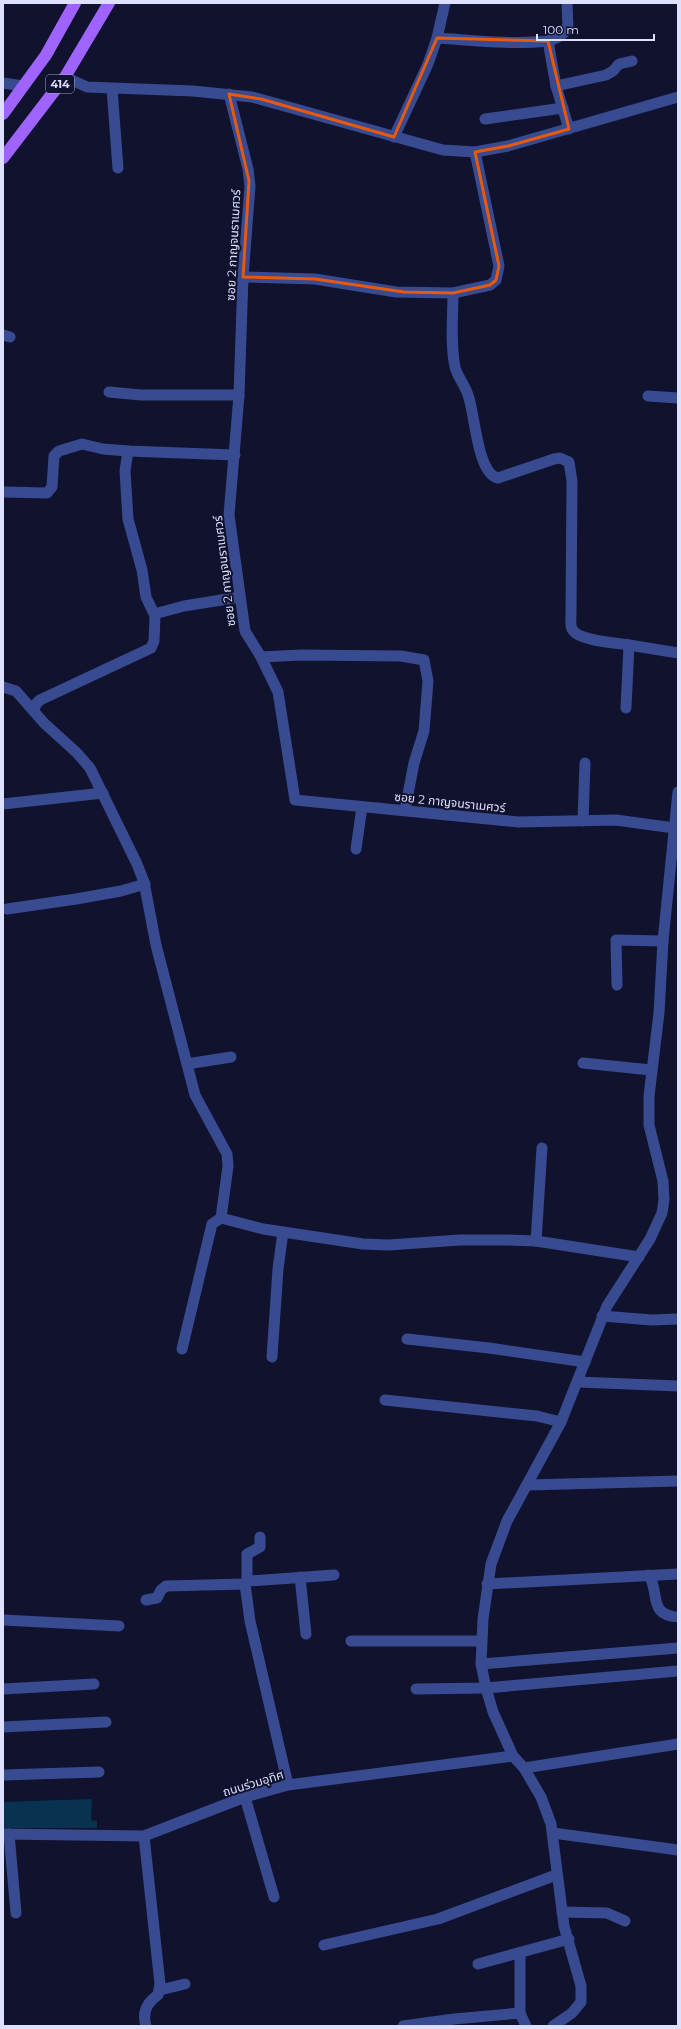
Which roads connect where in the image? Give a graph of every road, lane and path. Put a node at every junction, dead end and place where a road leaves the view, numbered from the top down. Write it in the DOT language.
graph roads {
  1 [pos="75,3"];
  2 [pos="109,3"];
  3 [pos="445,3"];
  4 [pos="567,3"];
  5 [pos="437,38"];
  6 [pos="548,41"];
  7 [pos="632,61"];
  8 [pos="65,77"];
  9 [pos="3,83"];
  10 [pos="23,86"];
  11 [pos="556,86"];
  12 [pos="112,89"];
  13 [pos="229,94"];
  14 [pos="678,98"];
  15 [pos="563,108"];
  16 [pos="3,114"];
  17 [pos="485,119"];
  18 [pos="569,129"];
  19 [pos="394,137"];
  20 [pos="475,152"];
  21 [pos="3,158"];
  22 [pos="118,168"];
  23 [pos="243,277"];
  24 [pos="453,293"];
  25 [pos="109,392"];
  26 [pos="239,395"];
  27 [pos="648,396"];
  28 [pos="678,398"];
  29 [pos="128,451"];
  30 [pos="235,455"];
  31 [pos="3,492"];
  32 [pos="240,597"];
  33 [pos="155,616"];
  34 [pos="629,645"];
  35 [pos="678,653"];
  36 [pos="261,657"];
  37 [pos="3,687"];
  38 [pos="626,708"];
  39 [pos="34,711"];
  40 [pos="585,763"];
  41 [pos="678,792"];
  42 [pos="103,793"];
  43 [pos="3,804"];
  44 [pos="362,807"];
  45 [pos="405,810"];
  46 [pos="583,821"];
  47 [pos="674,828"];
  48 [pos="356,848"];
  49 [pos="145,884"];
  50 [pos="7,909"];
  51 [pos="663,941"];
  52 [pos="617,985"];
  53 [pos="231,1057"];
  54 [pos="584,1063"];
  55 [pos="187,1064"];
  56 [pos="651,1070"];
  57 [pos="542,1148"];
  58 [pos="221,1218"];
  59 [pos="283,1232"];
  60 [pos="536,1242"];
  61 [pos="639,1257"];
  62 [pos="602,1316"];
  63 [pos="678,1319"];
  64 [pos="407,1339"];
  65 [pos="182,1350"];
  66 [pos="272,1357"];
  67 [pos="585,1362"];
  68 [pos="578,1382"];
  69 [pos="678,1386"];
  70 [pos="385,1400"];
  71 [pos="561,1422"];
  72 [pos="678,1481"];
  73 [pos="527,1485"];
  74 [pos="260,1536"];
  75 [pos="678,1574"];
  76 [pos="334,1576"];
  77 [pos="649,1576"];
  78 [pos="300,1577"];
  79 [pos="246,1582"];
  80 [pos="487,1584"];
  81 [pos="146,1600"];
  82 [pos="678,1617"];
  83 [pos="3,1620"];
  84 [pos="119,1626"];
  85 [pos="306,1634"];
  86 [pos="481,1640"];
  87 [pos="351,1641"];
  88 [pos="678,1648"];
  89 [pos="481,1664"];
  90 [pos="678,1671"];
  91 [pos="94,1684"];
  92 [pos="3,1688"];
  93 [pos="486,1688"];
  94 [pos="416,1689"];
  95 [pos="106,1722"];
  96 [pos="3,1727"];
  97 [pos="678,1744"];
  98 [pos="513,1756"];
  99 [pos="524,1768"];
  100 [pos="99,1772"];
  101 [pos="3,1775"];
  102 [pos="288,1785"];
  103 [pos="245,1797"];
  104 [pos="553,1833"];
  105 [pos="6,1834"];
  106 [pos="144,1836"];
  107 [pos="678,1850"];
  108 [pos="556,1875"];
  109 [pos="274,1897"];
  110 [pos="562,1912"];
  111 [pos="16,1913"];
  112 [pos="625,1921"];
  113 [pos="569,1939"];
  114 [pos="324,1945"];
  115 [pos="520,1953"];
  116 [pos="478,1964"];
  117 [pos="185,1984"];
  118 [pos="160,1990"];
  119 [pos="520,2013"];
  120 [pos="146,2026"];
  121 [pos="403,2026"];
  122 [pos="526,2026"];
  123 [pos="553,2026"];
  1 -- 10 [label="main road, 414"];
  2 -- 8 [label="main road, 414"];
  3 -- 5 [label="street"];
  4 -- 6 [label="street"];
  5 -- 6 [label="street"];
  5 -- 19 [label="street"];
  6 -- 11 [label="street"];
  7 -- 11 [label="street"];
  8 -- 12 [label="street"];
  8 -- 21 [label="main road, 414"];
  9 -- 10 [label="street"];
  10 -- 16 [label="main road, 414"];
  11 -- 15 [label="street"];
  12 -- 13 [label="street"];
  12 -- 22 [label="street"];
  13 -- 19 [label="street"];
  13 -- 23 [label="street, ซอย 2 กาญจนราเมศวร์"];
  14 -- 18 [label="street"];
  15 -- 17 [label="street"];
  15 -- 18 [label="street"];
  18 -- 20 [label="street"];
  19 -- 20 [label="street"];
  20 -- 24 [label="street"];
  23 -- 24 [label="street"];
  23 -- 26 [label="street, ซอย 2 กาญจนราเมศวร์"];
  24 -- 34 [label="street"];
  25 -- 26 [label="street"];
  26 -- 30 [label="street, ซอย 2 กาญจนราเมศวร์"];
  27 -- 28 [label="street"];
  29 -- 30 [label="street"];
  29 -- 31 [label="street"];
  29 -- 33 [label="street"];
  30 -- 32 [label="street, ซอย 2 กาญจนราเมศวร์"];
  32 -- 33 [label="street"];
  32 -- 36 [label="street, ซอย 2 กาญจนราเมศวร์"];
  33 -- 39 [label="street"];
  34 -- 35 [label="street"];
  34 -- 38 [label="street"];
  36 -- 44 [label="street, ซอย 2 กาญจนราเมศวร์"];
  36 -- 45 [label="street"];
  37 -- 39 [label="street"];
  39 -- 42 [label="street"];
  40 -- 46 [label="street"];
  41 -- 47 [label="street"];
  42 -- 43 [label="street"];
  42 -- 49 [label="street"];
  44 -- 45 [label="street, ซอย 2 กาญจนราเมศวร์"];
  44 -- 48 [label="street"];
  45 -- 46 [label="street, ซอย 2 กาญจนราเมศวร์"];
  46 -- 47 [label="street, ซอย 2 กาญจนราเมศวร์"];
  47 -- 51 [label="street"];
  49 -- 50 [label="street"];
  49 -- 55 [label="street"];
  51 -- 52 [label="street"];
  51 -- 56 [label="street"];
  53 -- 55 [label="street"];
  54 -- 56 [label="street"];
  55 -- 58 [label="street"];
  56 -- 61 [label="street"];
  57 -- 60 [label="street"];
  58 -- 59 [label="street"];
  58 -- 65 [label="street"];
  59 -- 60 [label="street"];
  59 -- 66 [label="street"];
  60 -- 61 [label="street"];
  61 -- 62 [label="street"];
  62 -- 63 [label="street"];
  62 -- 67 [label="street"];
  64 -- 67 [label="street"];
  67 -- 68 [label="street"];
  68 -- 69 [label="street"];
  68 -- 71 [label="street"];
  70 -- 71 [label="street"];
  71 -- 73 [label="street"];
  72 -- 73 [label="street"];
  73 -- 80 [label="street"];
  74 -- 79 [label="street"];
  75 -- 77 [label="street"];
  76 -- 78 [label="street"];
  77 -- 80 [label="street"];
  77 -- 82 [label="street"];
  78 -- 79 [label="street"];
  78 -- 85 [label="street"];
  79 -- 81 [label="street"];
  79 -- 102 [label="street"];
  80 -- 86 [label="street"];
  83 -- 84 [label="street"];
  86 -- 87 [label="street"];
  86 -- 89 [label="street"];
  88 -- 89 [label="street"];
  89 -- 93 [label="street"];
  90 -- 93 [label="street"];
  91 -- 92 [label="street"];
  93 -- 94 [label="street"];
  93 -- 98 [label="street"];
  95 -- 96 [label="street"];
  97 -- 99 [label="street"];
  98 -- 99 [label="street"];
  98 -- 102 [label="street, ถนนร่วมอุทิศ"];
  99 -- 104 [label="street"];
  100 -- 101 [label="street"];
  102 -- 103 [label="street, ถนนร่วมอุทิศ"];
  103 -- 106 [label="street, ถนนร่วมอุทิศ"];
  103 -- 109 [label="street"];
  104 -- 107 [label="street"];
  104 -- 108 [label="street"];
  105 -- 106 [label="street, ถนนร่วมอุทิศ"];
  105 -- 111 [label="street"];
  106 -- 118 [label="street"];
  108 -- 110 [label="street"];
  108 -- 114 [label="street"];
  110 -- 112 [label="street"];
  110 -- 113 [label="street"];
  113 -- 115 [label="street"];
  113 -- 123 [label="street"];
  115 -- 116 [label="street"];
  115 -- 119 [label="street"];
  117 -- 118 [label="street"];
  118 -- 120 [label="street"];
  119 -- 121 [label="street"];
  119 -- 122 [label="street"];
}
